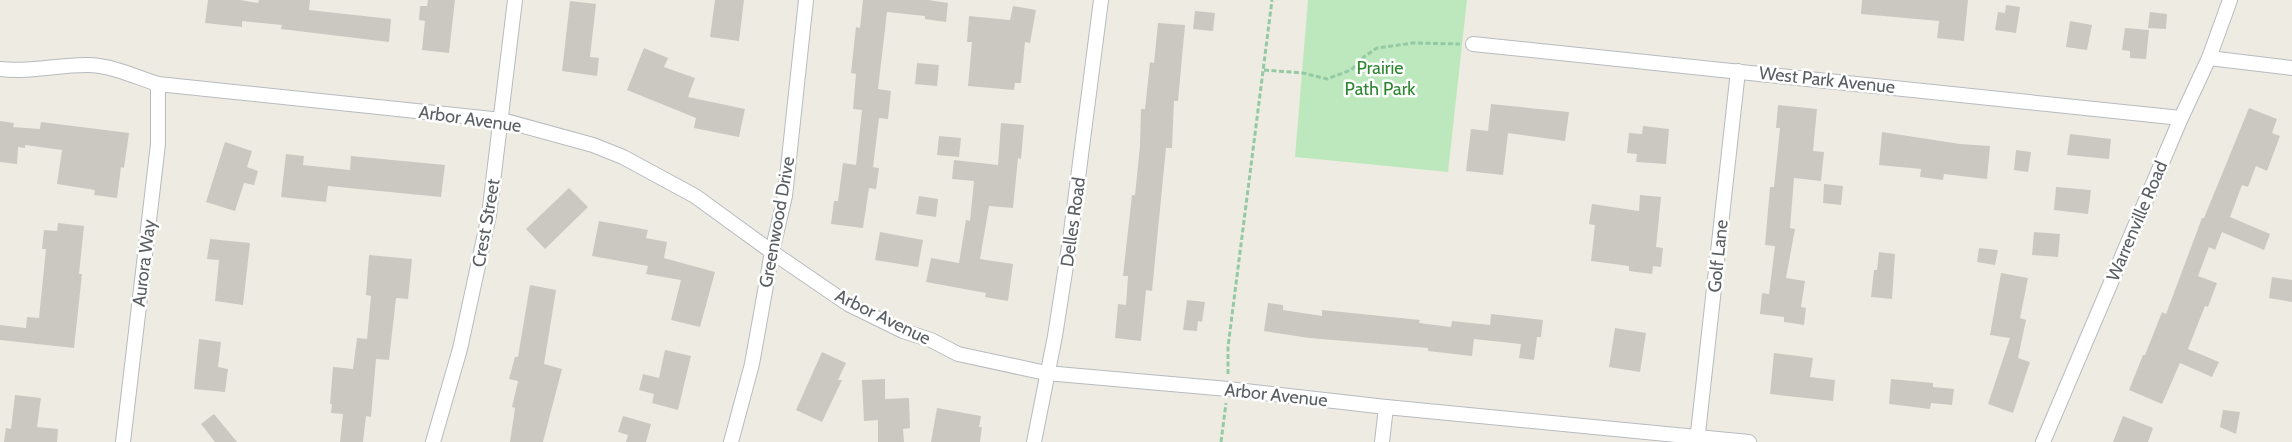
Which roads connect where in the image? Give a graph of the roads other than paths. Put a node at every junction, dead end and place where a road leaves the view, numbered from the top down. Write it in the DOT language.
graph roads {
  1 [pos="515,0"];
  2 [pos="806,0"];
  3 [pos="1101,0"];
  4 [pos="2230,0"];
  5 [pos="1473,44"];
  6 [pos="2209,58"];
  7 [pos="2292,68"];
  8 [pos="0,69"];
  9 [pos="1738,71"];
  10 [pos="158,84"];
  11 [pos="2181,118"];
  12 [pos="502,120"];
  13 [pos="772,252"];
  14 [pos="1046,373"];
  15 [pos="1386,407"];
  16 [pos="1697,440"];
  17 [pos="123,442"];
  18 [pos="433,442"];
  19 [pos="731,442"];
  20 [pos="1034,442"];
  21 [pos="1382,442"];
  22 [pos="1749,442"];
  23 [pos="2043,442"];
  1 -- 12 [label="street, Crest Street"];
  2 -- 13 [label="street, Greenwood Drive"];
  3 -- 14 [label="street, Delles Road"];
  4 -- 6 [label="street, Warrenville Road"];
  5 -- 9 [label="street, West Park Avenue"];
  6 -- 7 [label="street"];
  6 -- 11 [label="street, Warrenville Road"];
  8 -- 10 [label="street, Arbor Avenue"];
  9 -- 11 [label="street, West Park Avenue"];
  9 -- 16 [label="street, Golf Lane"];
  10 -- 12 [label="street, Arbor Avenue"];
  10 -- 17 [label="street, Aurora Way"];
  11 -- 23 [label="street, Warrenville Road"];
  12 -- 13 [label="street, Arbor Avenue"];
  12 -- 18 [label="street, Crest Street"];
  13 -- 14 [label="street, Arbor Avenue"];
  13 -- 19 [label="street, Greenwood Drive"];
  14 -- 15 [label="street, Arbor Avenue"];
  14 -- 20 [label="street, Delles Road"];
  15 -- 16 [label="street, Arbor Avenue"];
  15 -- 21 [label="street"];
  16 -- 22 [label="street, Arbor Avenue"];
}
